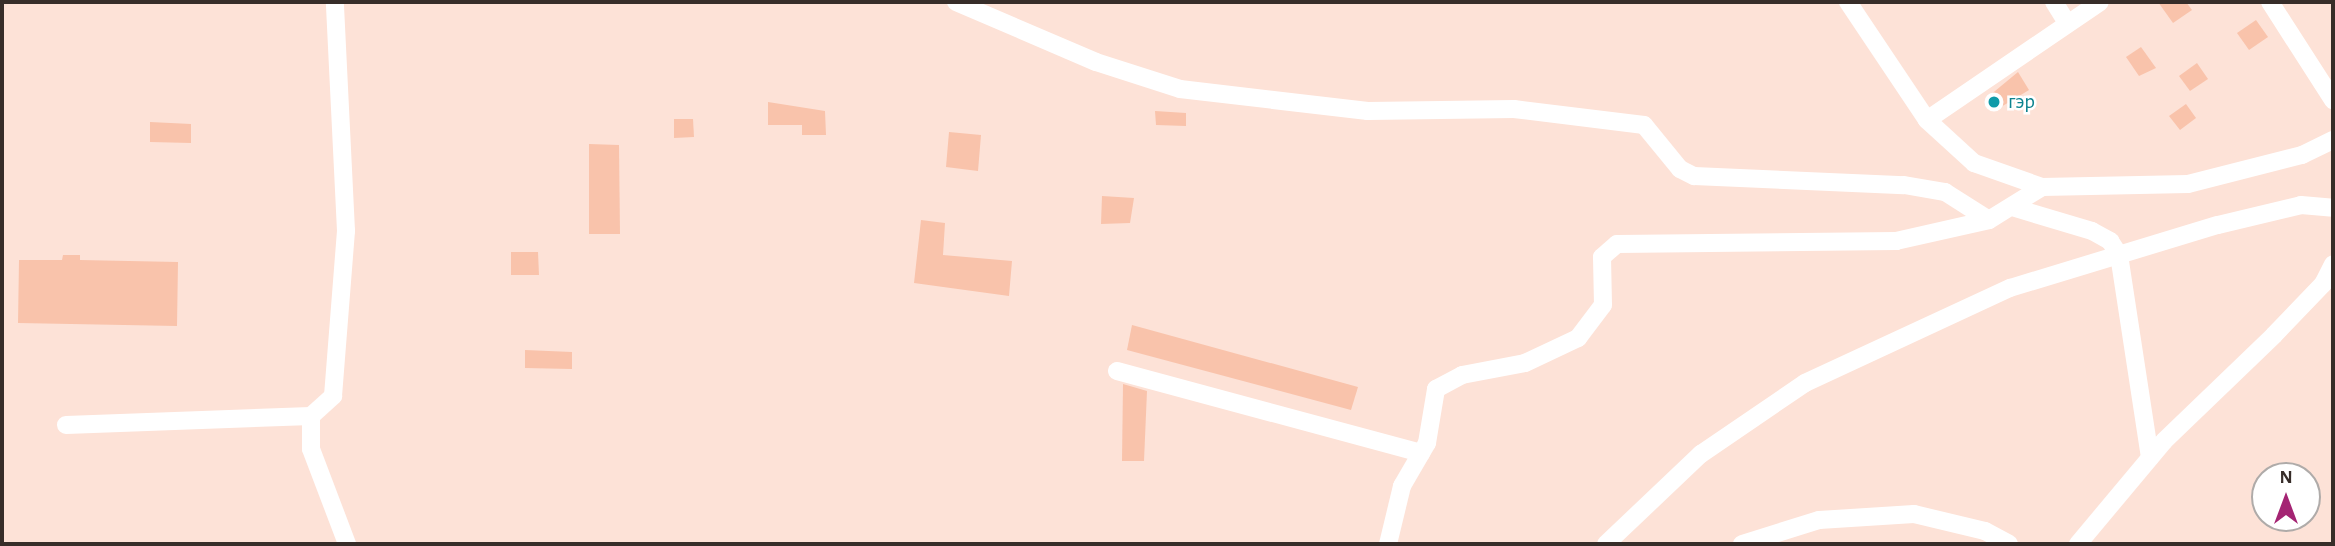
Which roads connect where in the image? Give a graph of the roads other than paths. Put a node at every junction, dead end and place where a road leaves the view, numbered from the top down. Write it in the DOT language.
graph roads {
  1 [pos="335,2"];
  2 [pos="956,2"];
  3 [pos="1849,2"];
  4 [pos="2054,2"];
  5 [pos="2100,2"];
  6 [pos="2270,2"];
  7 [pos="2067,23"];
  8 [pos="2333,100"];
  9 [pos="1927,120"];
  10 [pos="2333,140"];
  11 [pos="2042,187"];
  12 [pos="2015,208"];
  13 [pos="2333,208"];
  14 [pos="1989,220"];
  15 [pos="2119,255"];
  16 [pos="2333,264"];
  17 [pos="1118,371"];
  18 [pos="311,416"];
  19 [pos="66,425"];
  20 [pos="1421,453"];
  21 [pos="2150,458"];
  22 [pos="347,544"];
  23 [pos="1388,544"];
  24 [pos="1606,544"];
  25 [pos="1742,544"];
  26 [pos="2009,544"];
  27 [pos="2078,544"];
  1 -- 18 [label="street"];
  2 -- 14 [label="street"];
  3 -- 9 [label="street"];
  4 -- 7 [label="street"];
  5 -- 7 [label="street"];
  6 -- 8 [label="street"];
  7 -- 9 [label="street"];
  9 -- 11 [label="street"];
  10 -- 11 [label="street"];
  11 -- 12 [label="street"];
  12 -- 14 [label="street"];
  12 -- 15 [label="street"];
  13 -- 15 [label="street"];
  14 -- 20 [label="street"];
  15 -- 21 [label="street"];
  15 -- 24 [label="street"];
  16 -- 21 [label="street"];
  17 -- 20 [label="street"];
  18 -- 19 [label="street"];
  18 -- 22 [label="street"];
  20 -- 23 [label="street"];
  21 -- 27 [label="street"];
  25 -- 26 [label="street"];
}
